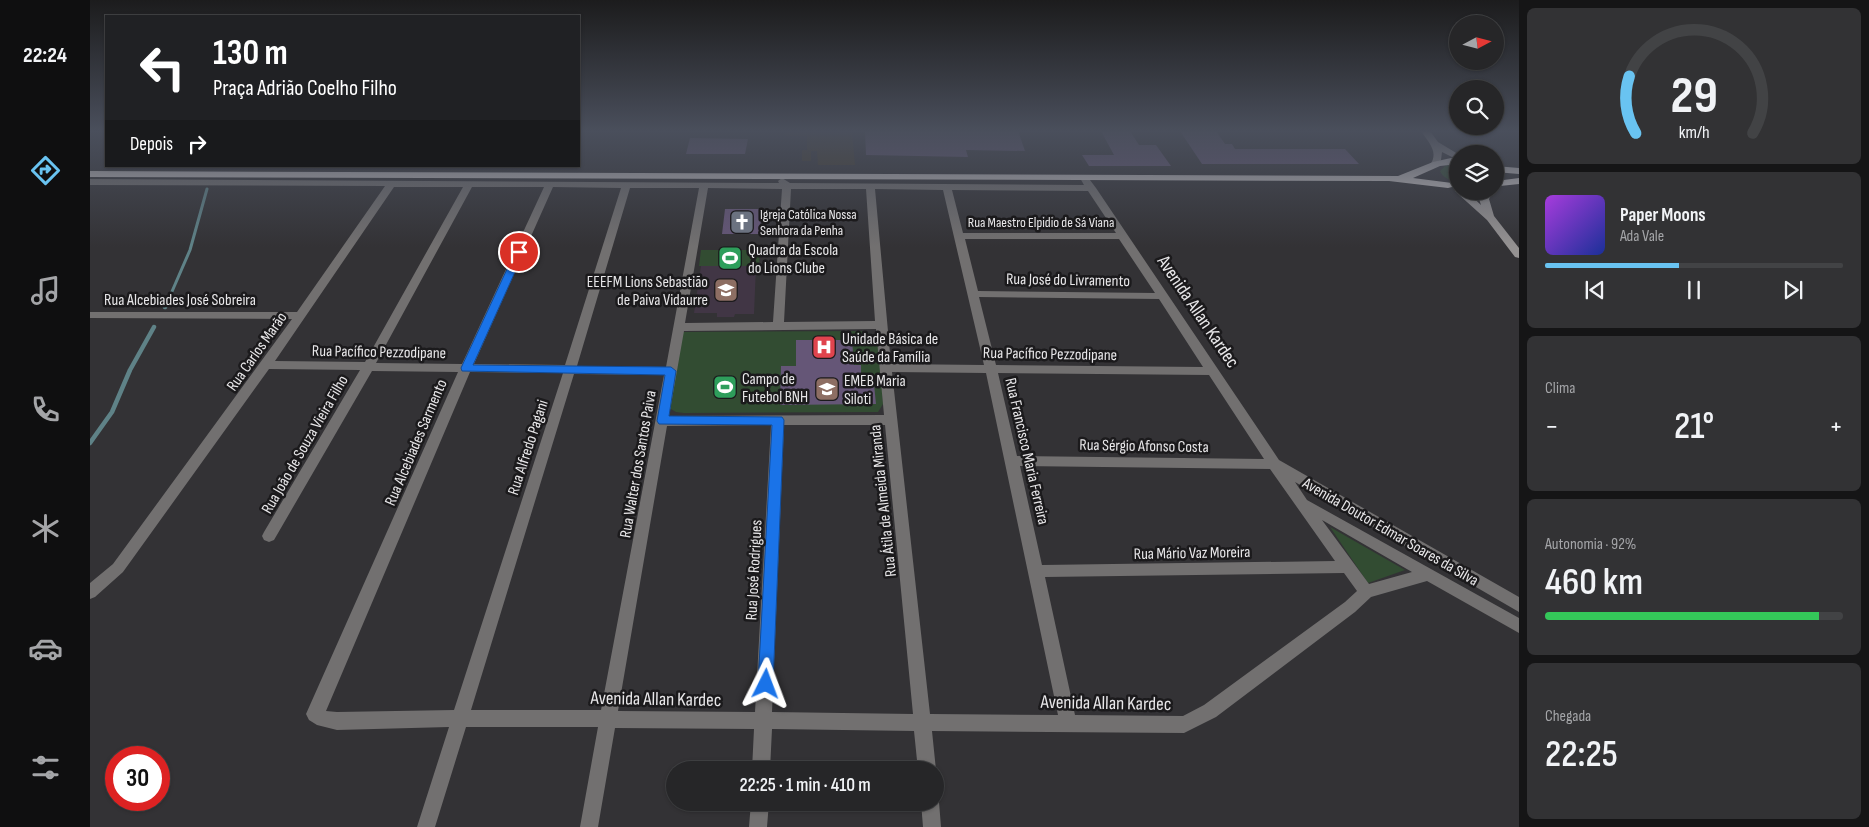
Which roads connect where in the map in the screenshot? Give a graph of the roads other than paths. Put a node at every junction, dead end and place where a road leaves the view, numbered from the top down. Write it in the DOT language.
graph roads {
  1 [pos="1424,170"];
  2 [pos="1432,170"];
  3 [pos="331,174"];
  4 [pos="778,176"];
  5 [pos="91,177"];
  6 [pos="1389,178"];
  7 [pos="1504,182"];
  8 [pos="1519,182"];
  9 [pos="1088,183"];
  10 [pos="344,184"];
  11 [pos="391,184"];
  12 [pos="1449,184"];
  13 [pos="469,185"];
  14 [pos="550,185"];
  15 [pos="626,185"];
  16 [pos="704,186"];
  17 [pos="787,186"];
  18 [pos="870,187"];
  19 [pos="1449,187"];
  20 [pos="947,188"];
  21 [pos="1470,200"];
  22 [pos="1484,200"];
  23 [pos="1490,218"];
  24 [pos="959,236"];
  25 [pos="1123,236"];
  26 [pos="1519,255"];
  27 [pos="973,294"];
  28 [pos="1164,296"];
  29 [pos="90,316"];
  30 [pos="301,316"];
  31 [pos="881,325"];
  32 [pos="778,326"];
  33 [pos="679,327"];
  34 [pos="266,365"];
  35 [pos="368,367"];
  36 [pos="466,368"];
  37 [pos="886,368"];
  38 [pos="991,369"];
  39 [pos="570,370"];
  40 [pos="671,371"];
  41 [pos="1214,371"];
  42 [pos="778,420"];
  43 [pos="892,420"];
  44 [pos="663,421"];
  45 [pos="1013,461"];
  46 [pos="1274,464"];
  47 [pos="1303,503"];
  48 [pos="269,536"];
  49 [pos="1348,568"];
  50 [pos="1038,571"];
  51 [pos="1428,574"];
  52 [pos="90,592"];
  53 [pos="1366,592"];
  54 [pos="1513,602"];
  55 [pos="1500,615"];
  56 [pos="1519,626"];
  57 [pos="315,714"];
  58 [pos="459,718"];
  59 [pos="609,718"];
  60 [pos="764,722"];
  61 [pos="922,722"];
  62 [pos="1068,723"];
  63 [pos="762,761"];
  64 [pos="926,761"];
  65 [pos="759,811"];
  66 [pos="931,811"];
  67 [pos="426,827"];
  68 [pos="589,827"];
  69 [pos="758,827"];
  70 [pos="932,827"];
  1 -- 6 [label="highway"];
  2 -- 12 [label="highway"];
  3 -- 4 [label="highway"];
  3 -- 5 [label="highway"];
  3 -- 10 [label="highway"];
  4 -- 9 [label="highway"];
  4 -- 17 [label="street"];
  5 -- 10 [label="street"];
  6 -- 9 [label="highway"];
  6 -- 19 [label="highway"];
  7 -- 8 [label="highway"];
  9 -- 20 [label="street"];
  9 -- 25 [label="street, Avenida Allan Kardec"];
  10 -- 11 [label="street"];
  11 -- 13 [label="street"];
  11 -- 30 [label="street, Rua Carlos Marão"];
  13 -- 14 [label="street"];
  13 -- 35 [label="street, Rua João de Souza Vieira Filho"];
  14 -- 15 [label="street"];
  14 -- 36 [label="street, Rua Alcebiades Sarmento"];
  15 -- 16 [label="street"];
  15 -- 39 [label="street, Rua Alfredo Pagani"];
  16 -- 17 [label="street"];
  16 -- 33 [label="street, Rua Walter dos Santos Paiva"];
  17 -- 18 [label="street"];
  17 -- 32 [label="street"];
  18 -- 20 [label="street"];
  18 -- 31 [label="street, Rua Átila de Almeida Miranda"];
  20 -- 24 [label="street, Rua Francisco Maria Ferreira"];
  21 -- 23 [label="main road"];
  22 -- 23 [label="main road"];
  23 -- 26 [label="main road"];
  24 -- 25 [label="street, Rua Maestro Elpidio de Sá Viana"];
  24 -- 27 [label="street, Rua Francisco Maria Ferreira"];
  25 -- 28 [label="street, Avenida Allan Kardec"];
  27 -- 28 [label="street, Rua José do Livramento"];
  27 -- 38 [label="street, Rua Francisco Maria Ferreira"];
  28 -- 41 [label="street, Avenida Allan Kardec"];
  29 -- 30 [label="street, Rua Alcebiades José Sobreira"];
  30 -- 34 [label="street, Rua Carlos Marão"];
  31 -- 32 [label="street"];
  31 -- 37 [label="street, Rua Átila de Almeida Miranda"];
  32 -- 33 [label="street"];
  33 -- 40 [label="street, Rua Walter dos Santos Paiva"];
  34 -- 35 [label="street, Rua Pacífico Pezzodipane"];
  34 -- 52 [label="street, Rua Carlos Marão"];
  35 -- 36 [label="street, Rua Pacífico Pezzodipane"];
  35 -- 48 [label="street, Rua João de Souza Vieira Filho"];
  36 -- 39 [label="street, Rua Pacífico Pezzodipane"];
  36 -- 57 [label="street, Rua Alcebiades Sarmento"];
  37 -- 38 [label="street, Rua Pacífico Pezzodipane"];
  37 -- 43 [label="street, Rua Átila de Almeida Miranda"];
  38 -- 41 [label="street, Rua Pacífico Pezzodipane"];
  38 -- 45 [label="street, Rua Francisco Maria Ferreira"];
  39 -- 40 [label="street, Rua Pacífico Pezzodipane"];
  39 -- 58 [label="street, Rua Alfredo Pagani"];
  40 -- 44 [label="street, Rua Walter dos Santos Paiva"];
  41 -- 46 [label="street, Avenida Allan Kardec"];
  42 -- 43 [label="street"];
  42 -- 44 [label="street"];
  42 -- 60 [label="street, Rua José Rodrigues"];
  43 -- 61 [label="street, Rua Átila de Almeida Miranda"];
  44 -- 59 [label="street, Rua Walter dos Santos Paiva"];
  45 -- 46 [label="street, Rua Sérgio Afonso Costa"];
  45 -- 50 [label="street, Rua Francisco Maria Ferreira"];
  46 -- 47 [label="street, Avenida Allan Kardec"];
  46 -- 54 [label="street, Avenida Doutor Edmar Soares da Silva"];
  47 -- 49 [label="street, Avenida Allan Kardec"];
  47 -- 51 [label="street, Avenida Doutor Edmar Soares da Silva"];
  49 -- 50 [label="street, Rua Mário Vaz Moreira"];
  49 -- 53 [label="street, Avenida Allan Kardec"];
  50 -- 62 [label="street, Rua Francisco Maria Ferreira"];
  51 -- 53 [label="street"];
  51 -- 55 [label="street, Avenida Doutor Edmar Soares da Silva"];
  53 -- 62 [label="street, Avenida Allan Kardec"];
  54 -- 55 [label="street, Avenida Doutor Edmar Soares da Silva"];
  55 -- 56 [label="street, Avenida Doutor Edmar Soares da Silva"];
  57 -- 58 [label="street, Avenida Allan Kardec"];
  58 -- 59 [label="street, Avenida Allan Kardec"];
  58 -- 67 [label="street, Rua Alfredo Pagani"];
  59 -- 60 [label="street, Avenida Allan Kardec"];
  59 -- 68 [label="street, Rua Walter dos Santos Paiva"];
  60 -- 61 [label="street, Avenida Allan Kardec"];
  60 -- 63 [label="street, Rua José Rodrigues"];
  61 -- 62 [label="street, Avenida Allan Kardec"];
  61 -- 64 [label="street, Rua Átila de Almeida Miranda"];
  65 -- 69 [label="street"];
  66 -- 70 [label="street"];
}
